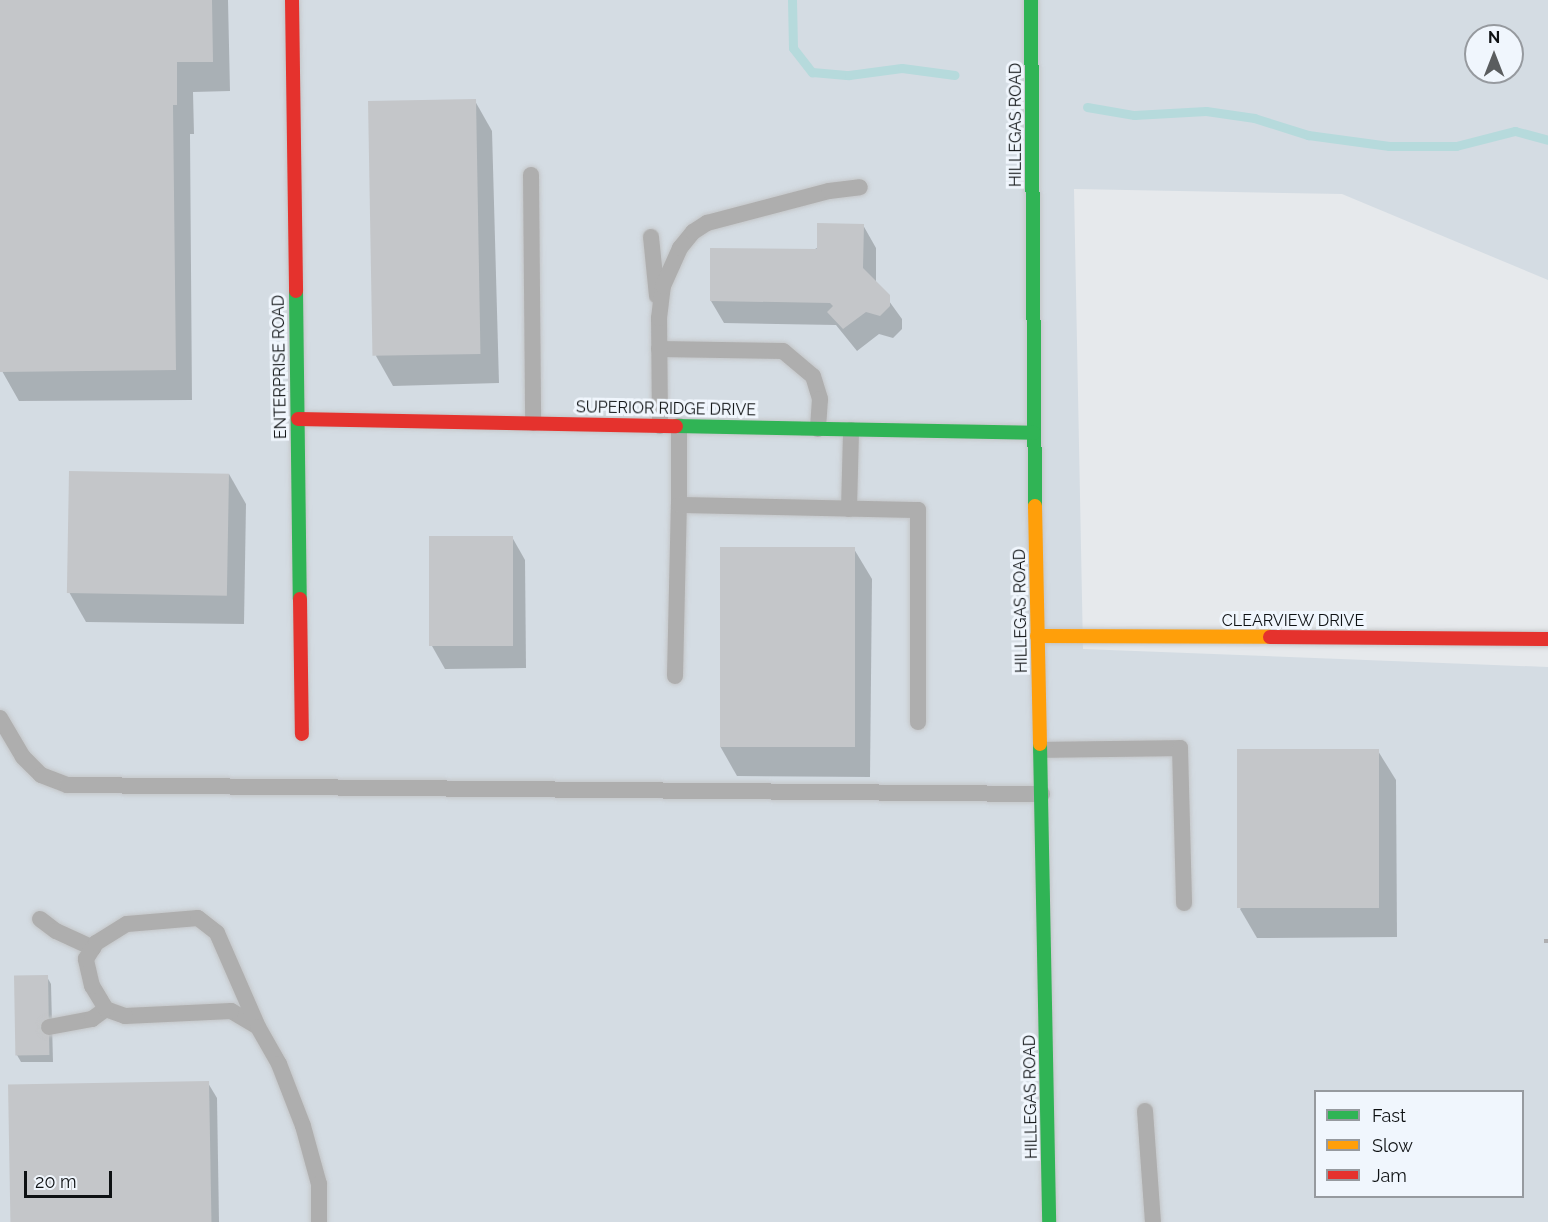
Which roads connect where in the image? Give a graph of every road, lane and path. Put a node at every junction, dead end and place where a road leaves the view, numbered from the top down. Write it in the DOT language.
graph roads {
  1 [pos="292,0"];
  2 [pos="1032,0"];
  3 [pos="531,175"];
  4 [pos="860,188"];
  5 [pos="651,237"];
  6 [pos="659,318"];
  7 [pos="659,349"];
  8 [pos="298,419"];
  9 [pos="533,423"];
  10 [pos="660,426"];
  11 [pos="679,426"];
  12 [pos="818,429"];
  13 [pos="851,430"];
  14 [pos="1034,433"];
  15 [pos="679,505"];
  16 [pos="849,509"];
  17 [pos="1037,636"];
  18 [pos="1548,639"];
  19 [pos="675,676"];
  20 [pos="0,718"];
  21 [pos="918,722"];
  22 [pos="302,734"];
  23 [pos="1041,750"];
  24 [pos="1042,794"];
  25 [pos="1184,903"];
  26 [pos="40,919"];
  27 [pos="93,948"];
  28 [pos="106,1009"];
  29 [pos="49,1026"];
  30 [pos="258,1027"];
  31 [pos="1145,1111"];
  32 [pos="320,1222"];
  33 [pos="1049,1222"];
  34 [pos="1153,1222"];
  1 -- 8 [label="street, ENTERPRISE ROAD"];
  2 -- 14 [label="street, HILLEGAS ROAD"];
  3 -- 9 [label="lane"];
  4 -- 6 [label="lane"];
  5 -- 6 [label="lane"];
  6 -- 7 [label="lane"];
  7 -- 10 [label="lane"];
  7 -- 12 [label="lane"];
  8 -- 9 [label="street, SUPERIOR RIDGE DRIVE"];
  8 -- 22 [label="street, ENTERPRISE ROAD"];
  9 -- 10 [label="street, SUPERIOR RIDGE DRIVE"];
  10 -- 11 [label="street, SUPERIOR RIDGE DRIVE"];
  11 -- 12 [label="street, SUPERIOR RIDGE DRIVE"];
  11 -- 15 [label="lane"];
  12 -- 13 [label="street, SUPERIOR RIDGE DRIVE"];
  13 -- 14 [label="street, SUPERIOR RIDGE DRIVE"];
  13 -- 16 [label="lane"];
  14 -- 17 [label="street, HILLEGAS ROAD"];
  15 -- 16 [label="lane"];
  15 -- 19 [label="lane"];
  16 -- 21 [label="lane"];
  17 -- 18 [label="street, CLEARVIEW DRIVE"];
  17 -- 23 [label="street, HILLEGAS ROAD"];
  20 -- 24 [label="lane"];
  23 -- 24 [label="street, HILLEGAS ROAD"];
  23 -- 25 [label="lane"];
  24 -- 33 [label="street, HILLEGAS ROAD"];
  26 -- 27 [label="lane"];
  27 -- 28 [label="lane"];
  27 -- 30 [label="lane"];
  28 -- 29 [label="lane"];
  28 -- 30 [label="lane"];
  30 -- 32 [label="lane"];
  31 -- 34 [label="lane"];
}
